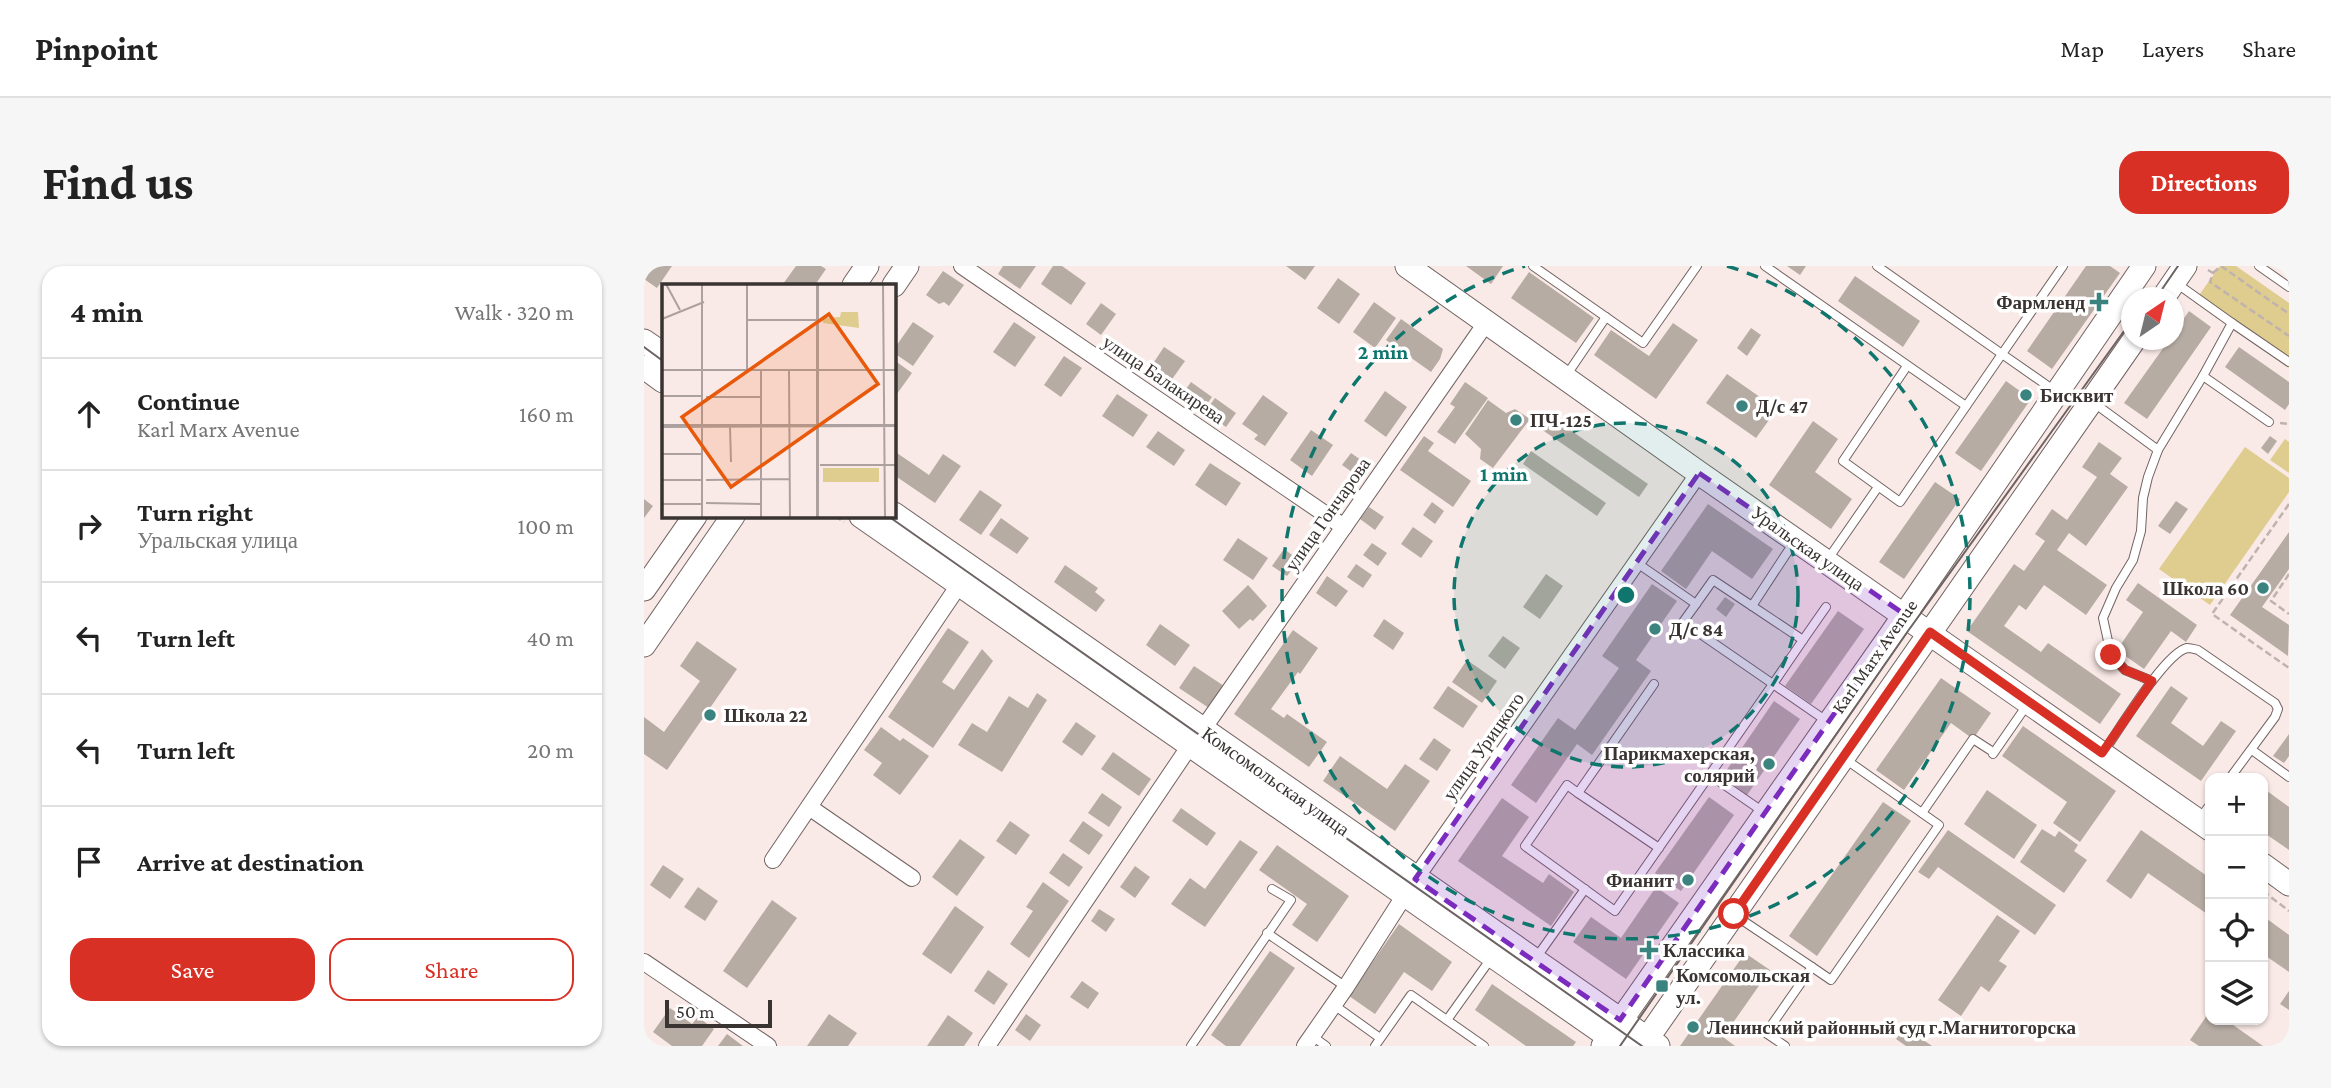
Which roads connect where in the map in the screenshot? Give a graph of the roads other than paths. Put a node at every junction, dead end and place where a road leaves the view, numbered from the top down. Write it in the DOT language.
graph roads {
  1 [pos="867,266"];
  2 [pos="907,266"];
  3 [pos="961,266"];
  4 [pos="1407,266"];
  5 [pos="1534,266"];
  6 [pos="1697,266"];
  7 [pos="1765,266"];
  8 [pos="1877,266"];
  9 [pos="2063,266"];
  10 [pos="2144,266"];
  11 [pos="2259,266"];
  12 [pos="2174,282"];
  13 [pos="855,284"];
  14 [pos="895,284"];
  15 [pos="2289,287"];
  16 [pos="1606,317"];
  17 [pos="1486,323"];
  18 [pos="2232,323"];
  19 [pos="644,341"];
  20 [pos="2127,350"];
  21 [pos="662,353"];
  22 [pos="2002,354"];
  23 [pos="2289,362"];
  24 [pos="1907,366"];
  25 [pos="644,368"];
  26 [pos="2203,376"];
  27 [pos="1564,378"];
  28 [pos="662,380"];
  29 [pos="2057,392"];
  30 [pos="2091,401"];
  31 [pos="1966,406"];
  32 [pos="2269,422"];
  33 [pos="2158,450"];
  34 [pos="1699,473"];
  35 [pos="1878,486"];
  36 [pos="896,515"];
  37 [pos="694,518"];
  38 [pos="732,518"];
  39 [pos="864,518"];
  40 [pos="1344,527"];
  41 [pos="1796,540"];
  42 [pos="1826,561"];
  43 [pos="1637,563"];
  44 [pos="960,584"];
  45 [pos="644,589"];
  46 [pos="1696,604"];
  47 [pos="1752,606"];
  48 [pos="1826,607"];
  49 [pos="1904,614"];
  50 [pos="1930,632"];
  51 [pos="1802,640"];
  52 [pos="644,645"];
  53 [pos="2152,681"];
  54 [pos="1654,684"];
  55 [pos="1773,684"];
  56 [pos="2029,702"];
  57 [pos="1828,722"];
  58 [pos="1197,737"];
  59 [pos="2252,750"];
  60 [pos="2102,753"];
  61 [pos="1843,758"];
  62 [pos="2234,773"];
  63 [pos="1710,775"];
  64 [pos="2289,777"];
  65 [pos="1578,793"];
  66 [pos="809,807"];
  67 [pos="1765,813"];
  68 [pos="1922,813"];
  69 [pos="2205,813"];
  70 [pos="1658,848"];
  71 [pos="773,860"];
  72 [pos="2268,869"];
  73 [pos="912,878"];
  74 [pos="2289,884"];
  75 [pos="1411,886"];
  76 [pos="1272,889"];
  77 [pos="1585,889"];
  78 [pos="1734,914"];
  79 [pos="1267,933"];
  80 [pos="1492,956"];
  81 [pos="1534,961"];
  82 [pos="644,962"];
  83 [pos="1812,967"];
  84 [pos="1346,988"];
  85 [pos="1334,1006"];
  86 [pos="1447,1020"];
  87 [pos="1614,1037"];
  88 [pos="1380,1038"];
  89 [pos="1308,1041"];
  90 [pos="1649,1044"];
  91 [pos="768,1046"];
  92 [pos="987,1046"];
  93 [pos="1191,1046"];
  94 [pos="1326,1046"];
  95 [pos="1375,1046"];
  96 [pos="1484,1046"];
  97 [pos="1785,1046"];
  1 -- 13 [label="main road"];
  2 -- 14 [label="main road"];
  3 -- 40 [label="street, улица Балакирева"];
  4 -- 17 [label="main road, Уральская улица"];
  5 -- 16 [label="lane"];
  6 -- 16 [label="lane"];
  7 -- 24 [label="lane"];
  8 -- 22 [label="lane"];
  9 -- 22 [label="lane"];
  10 -- 29 [label="main road, Karl Marx Avenue"];
  11 -- 15 [label="lane"];
  12 -- 18 [label="lane"];
  16 -- 27 [label="lane"];
  17 -- 27 [label="main road, Уральская улица"];
  17 -- 40 [label="street, улица Гончарова"];
  18 -- 23 [label="lane"];
  18 -- 26 [label="lane"];
  19 -- 21 [label="main road"];
  20 -- 30 [label="main road, Karl Marx Avenue"];
  22 -- 29 [label="lane"];
  22 -- 31 [label="lane"];
  24 -- 31 [label="lane"];
  24 -- 35 [label="lane"];
  25 -- 28 [label="main road"];
  26 -- 32 [label="lane"];
  26 -- 33 [label="lane"];
  27 -- 34 [label="main road, Уральская улица"];
  29 -- 49 [label="main road, Karl Marx Avenue"];
  30 -- 33 [label="lane"];
  30 -- 50 [label="main road, Karl Marx Avenue"];
  31 -- 35 [label="lane"];
  33 -- 53 [label="lane"];
  34 -- 41 [label="main road, Уральская улица"];
  34 -- 43 [label="street, улица Урицкого"];
  35 -- 42 [label="lane"];
  36 -- 58 [label="main road, Комсомольская улица"];
  37 -- 45 [label="main road"];
  38 -- 52 [label="main road"];
  39 -- 44 [label="main road, Комсомольская улица"];
  40 -- 58 [label="street, улица Гончарова"];
  41 -- 42 [label="main road, Уральская улица"];
  41 -- 47 [label="lane"];
  42 -- 49 [label="main road, Уральская улица"];
  43 -- 46 [label="lane"];
  43 -- 75 [label="street, улица Урицкого"];
  44 -- 58 [label="main road, Комсомольская улица"];
  44 -- 66 [label="street"];
  46 -- 47 [label="lane"];
  46 -- 55 [label="lane"];
  47 -- 51 [label="lane"];
  48 -- 51 [label="lane"];
  49 -- 50 [label="main road, Уральская улица"];
  49 -- 57 [label="main road, Karl Marx Avenue"];
  50 -- 56 [label="main road, Уральская улица"];
  50 -- 61 [label="main road, Karl Marx Avenue"];
  51 -- 55 [label="lane"];
  53 -- 59 [label="lane"];
  53 -- 60 [label="lane"];
  54 -- 65 [label="lane"];
  55 -- 57 [label="lane"];
  55 -- 63 [label="lane"];
  56 -- 60 [label="main road, Уральская улица"];
  56 -- 68 [label="lane"];
  57 -- 67 [label="main road, Karl Marx Avenue"];
  58 -- 75 [label="main road, Комсомольская улица"];
  58 -- 92 [label="street, улица Гончарова"];
  59 -- 62 [label="lane"];
  59 -- 64 [label="lane"];
  60 -- 69 [label="main road, Уральская улица"];
  61 -- 68 [label="lane"];
  61 -- 78 [label="main road, Karl Marx Avenue"];
  63 -- 67 [label="lane"];
  63 -- 70 [label="lane"];
  65 -- 70 [label="lane"];
  65 -- 77 [label="lane"];
  66 -- 71 [label="street"];
  66 -- 73 [label="street"];
  67 -- 87 [label="main road, Karl Marx Avenue"];
  68 -- 83 [label="lane"];
  70 -- 77 [label="lane"];
  72 -- 74 [label="main road"];
  75 -- 80 [label="main road, Комсомольская улица"];
  75 -- 81 [label="main road, Комсомольская улица"];
  75 -- 84 [label="street, улица Урицкого"];
  76 -- 79 [label="lane"];
  77 -- 81 [label="lane"];
  78 -- 83 [label="lane"];
  78 -- 90 [label="main road, Karl Marx Avenue"];
  79 -- 84 [label="lane"];
  79 -- 93 [label="lane"];
  80 -- 86 [label="lane"];
  80 -- 87 [label="main road, Комсомольская улица"];
  81 -- 87 [label="main road, Комсомольская улица"];
  82 -- 91 [label="street"];
  83 -- 97 [label="lane"];
  84 -- 85 [label="street, улица Урицкого"];
  85 -- 88 [label="lane"];
  85 -- 89 [label="street, улица Урицкого"];
  86 -- 88 [label="lane"];
  86 -- 96 [label="lane"];
  87 -- 90 [label="main road, Комсомольская улица"];
  88 -- 95 [label="lane"];
  89 -- 94 [label="lane"];
}
